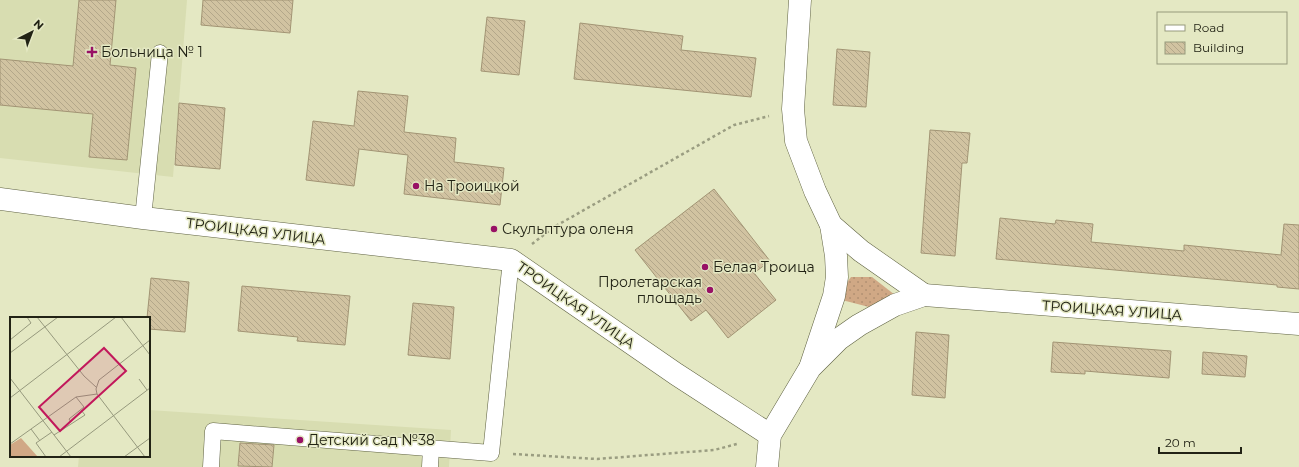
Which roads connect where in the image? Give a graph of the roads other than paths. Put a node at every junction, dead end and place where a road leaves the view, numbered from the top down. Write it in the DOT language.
graph roads {
  1 [pos="800,0"];
  2 [pos="160,53"];
  3 [pos="0,199"];
  4 [pos="143,218"];
  5 [pos="831,225"];
  6 [pos="511,260"];
  7 [pos="924,295"];
  8 [pos="1299,324"];
  9 [pos="810,368"];
  10 [pos="770,435"];
  11 [pos="431,448"];
  12 [pos="211,467"];
  13 [pos="430,467"];
  14 [pos="767,467"];
  1 -- 5 [label="street"];
  2 -- 4 [label="lane"];
  3 -- 4 [label="street, ТРОИЦКАЯ УЛИЦА"];
  4 -- 6 [label="street, ТРОИЦКАЯ УЛИЦА"];
  5 -- 7 [label="street"];
  5 -- 9 [label="street"];
  6 -- 10 [label="street, ТРОИЦКАЯ УЛИЦА"];
  6 -- 11 [label="lane"];
  7 -- 8 [label="street, ТРОИЦКАЯ УЛИЦА"];
  7 -- 9 [label="street, ТРОИЦКАЯ УЛИЦА"];
  9 -- 10 [label="street, ТРОИЦКАЯ УЛИЦА"];
  10 -- 14 [label="street"];
  11 -- 12 [label="lane"];
  11 -- 13 [label="lane"];
}
